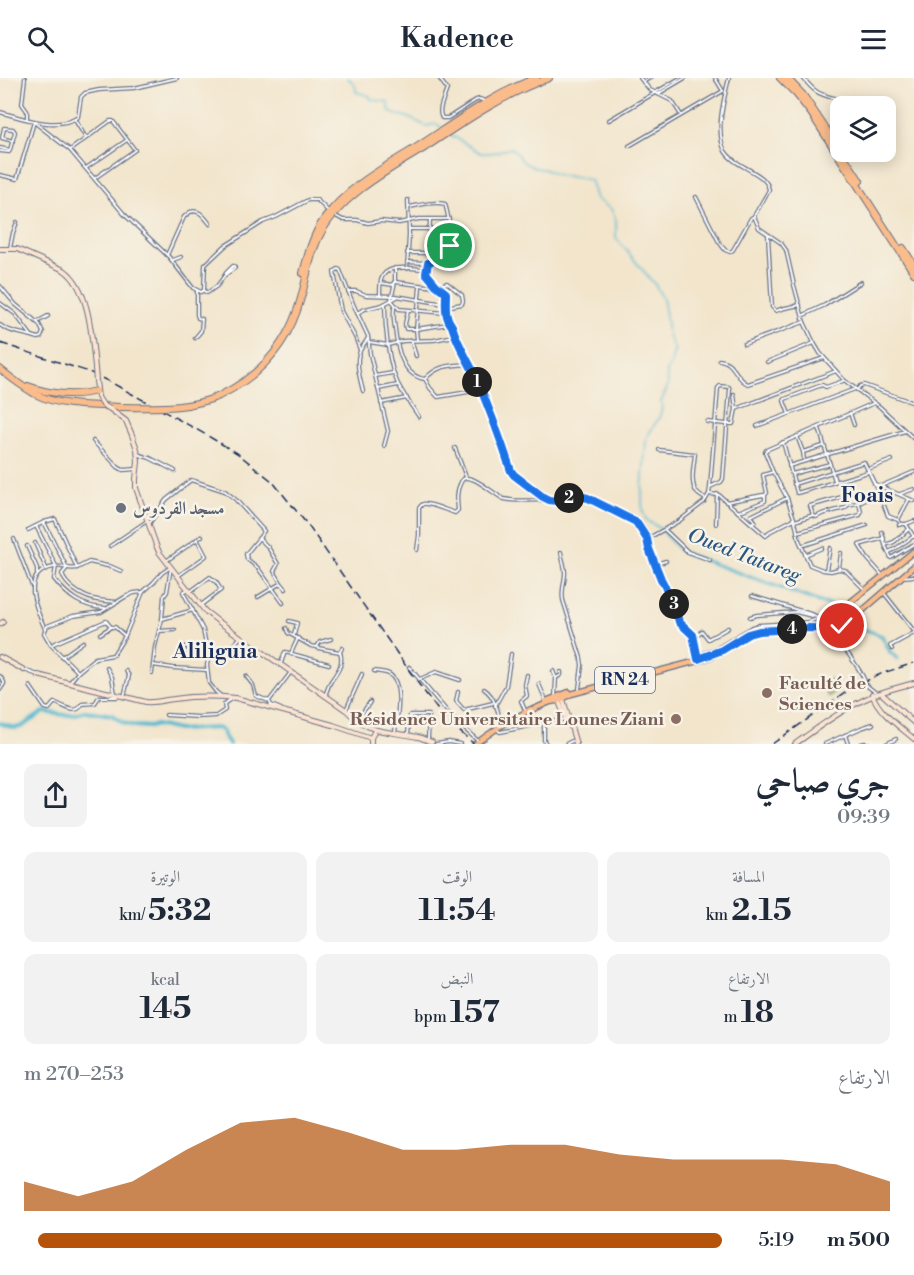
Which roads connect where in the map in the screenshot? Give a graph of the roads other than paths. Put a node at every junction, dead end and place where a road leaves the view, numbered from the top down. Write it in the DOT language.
graph roads {
  1 [pos="25,78"];
  2 [pos="177,78"];
  3 [pos="439,78"];
  4 [pos="536,78"];
  5 [pos="549,78"];
  6 [pos="640,78"];
  7 [pos="650,78"];
  8 [pos="680,78"];
  9 [pos="685,78"];
  10 [pos="715,78"];
  11 [pos="729,78"];
  12 [pos="780,78"];
  13 [pos="787,78"];
  14 [pos="803,78"];
  15 [pos="643,82"];
  16 [pos="657,93"];
  17 [pos="724,93"];
  18 [pos="830,97"];
  19 [pos="486,103"];
  20 [pos="0,112"];
  21 [pos="681,115"];
  22 [pos="27,119"];
  23 [pos="75,120"];
  24 [pos="609,120"];
  25 [pos="34,122"];
  26 [pos="830,136"];
  27 [pos="86,138"];
  28 [pos="127,140"];
  29 [pos="13,141"];
  30 [pos="629,146"];
  31 [pos="0,150"];
  32 [pos="70,150"];
  33 [pos="847,162"];
  34 [pos="86,168"];
  35 [pos="0,175"];
  36 [pos="94,178"];
  37 [pos="696,197"];
  38 [pos="408,200"];
  39 [pos="409,207"];
  40 [pos="332,213"];
  41 [pos="754,216"];
  42 [pos="430,219"];
  43 [pos="449,219"];
  44 [pos="409,221"];
  45 [pos="17,222"];
  46 [pos="210,224"];
  47 [pos="409,229"];
  48 [pos="430,229"];
  49 [pos="450,229"];
  50 [pos="768,235"];
  51 [pos="10,248"];
  52 [pos="0,249"];
  53 [pos="407,253"];
  54 [pos="429,253"];
  55 [pos="167,255"];
  56 [pos="441,255"];
  57 [pos="182,256"];
  58 [pos="172,261"];
  59 [pos="407,262"];
  60 [pos="428,263"];
  61 [pos="914,265"];
  62 [pos="394,268"];
  63 [pos="407,268"];
  64 [pos="426,269"];
  65 [pos="914,273"];
  66 [pos="225,275"];
  67 [pos="861,282"];
  68 [pos="381,283"];
  69 [pos="394,283"];
  70 [pos="0,286"];
  71 [pos="420,286"];
  72 [pos="437,287"];
  73 [pos="197,291"];
  74 [pos="204,291"];
  75 [pos="348,291"];
  76 [pos="380,296"];
  77 [pos="392,298"];
  78 [pos="418,300"];
  79 [pos="0,303"];
  80 [pos="385,304"];
  81 [pos="395,305"];
  82 [pos="445,305"];
  83 [pos="800,305"];
  84 [pos="408,310"];
  85 [pos="417,311"];
  86 [pos="357,313"];
  87 [pos="446,313"];
  88 [pos="385,315"];
  89 [pos="393,315"];
  90 [pos="803,315"];
  91 [pos="48,316"];
  92 [pos="38,322"];
  93 [pos="804,322"];
  94 [pos="450,324"];
  95 [pos="0,325"];
  96 [pos="416,329"];
  97 [pos="31,335"];
  98 [pos="455,335"];
  99 [pos="195,338"];
  100 [pos="368,338"];
  101 [pos="411,340"];
  102 [pos="417,340"];
  103 [pos="369,342"];
  104 [pos="396,342"];
  105 [pos="814,343"];
  106 [pos="744,344"];
  107 [pos="388,345"];
  108 [pos="360,350"];
  109 [pos="416,356"];
  110 [pos="824,358"];
  111 [pos="731,359"];
  112 [pos="719,360"];
  113 [pos="727,361"];
  114 [pos="767,362"];
  115 [pos="469,364"];
  116 [pos="0,367"];
  117 [pos="836,371"];
  118 [pos="394,372"];
  119 [pos="375,376"];
  120 [pos="425,379"];
  121 [pos="844,380"];
  122 [pos="96,382"];
  123 [pos="398,385"];
  124 [pos="28,386"];
  125 [pos="378,389"];
  126 [pos="480,390"];
  127 [pos="856,390"];
  128 [pos="363,391"];
  129 [pos="84,393"];
  130 [pos="97,394"];
  131 [pos="734,394"];
  132 [pos="407,398"];
  133 [pos="68,400"];
  134 [pos="381,403"];
  135 [pos="874,403"];
  136 [pos="914,403"];
  137 [pos="119,405"];
  138 [pos="736,409"];
  139 [pos="850,413"];
  140 [pos="789,414"];
  141 [pos="419,417"];
  142 [pos="707,422"];
  143 [pos="715,423"];
  144 [pos="726,424"];
  145 [pos="854,425"];
  146 [pos="757,426"];
  147 [pos="819,428"];
  148 [pos="905,431"];
  149 [pos="797,436"];
  150 [pos="914,439"];
  151 [pos="93,441"];
  152 [pos="783,442"];
  153 [pos="384,446"];
  154 [pos="823,446"];
  155 [pos="455,448"];
  156 [pos="659,450"];
  157 [pos="803,452"];
  158 [pos="137,454"];
  159 [pos="826,455"];
  160 [pos="892,460"];
  161 [pos="805,461"];
  162 [pos="830,464"];
  163 [pos="789,466"];
  164 [pos="137,469"];
  165 [pos="868,470"];
  166 [pos="175,471"];
  167 [pos="772,472"];
  168 [pos="832,472"];
  169 [pos="914,472"];
  170 [pos="792,474"];
  171 [pos="466,477"];
  172 [pos="835,481"];
  173 [pos="794,484"];
  174 [pos="874,484"];
  175 [pos="881,486"];
  176 [pos="710,487"];
  177 [pos="914,489"];
  178 [pos="709,494"];
  179 [pos="717,494"];
  180 [pos="879,494"];
  181 [pos="900,494"];
  182 [pos="765,495"];
  183 [pos="787,498"];
  184 [pos="909,499"];
  185 [pos="549,500"];
  186 [pos="706,500"];
  187 [pos="914,501"];
  188 [pos="726,502"];
  189 [pos="860,502"];
  190 [pos="738,512"];
  191 [pos="813,515"];
  192 [pos="794,520"];
  193 [pos="898,520"];
  194 [pos="914,521"];
  195 [pos="44,522"];
  196 [pos="148,522"];
  197 [pos="751,523"];
  198 [pos="716,524"];
  199 [pos="906,524"];
  200 [pos="867,525"];
  201 [pos="36,526"];
  202 [pos="909,529"];
  203 [pos="28,530"];
  204 [pos="665,530"];
  205 [pos="797,532"];
  206 [pos="882,532"];
  207 [pos="202,536"];
  208 [pos="914,536"];
  209 [pos="259,538"];
  210 [pos="884,538"];
  211 [pos="14,539"];
  212 [pos="197,539"];
  213 [pos="647,539"];
  214 [pos="35,543"];
  215 [pos="885,544"];
  216 [pos="914,544"];
  217 [pos="27,546"];
  218 [pos="110,546"];
  219 [pos="801,546"];
  220 [pos="822,548"];
  221 [pos="830,548"];
  222 [pos="417,550"];
  223 [pos="914,551"];
  224 [pos="561,552"];
  225 [pos="888,552"];
  226 [pos="842,553"];
  227 [pos="805,555"];
  228 [pos="710,560"];
  229 [pos="166,561"];
  230 [pos="666,561"];
  231 [pos="655,564"];
  232 [pos="56,566"];
  233 [pos="914,566"];
  234 [pos="171,567"];
  235 [pos="47,568"];
  236 [pos="67,568"];
  237 [pos="77,568"];
  238 [pos="838,569"];
  239 [pos="826,570"];
  240 [pos="122,571"];
  241 [pos="37,574"];
  242 [pos="178,576"];
  243 [pos="883,576"];
  244 [pos="914,576"];
  245 [pos="902,577"];
  246 [pos="280,583"];
  247 [pos="32,586"];
  248 [pos="273,588"];
  249 [pos="189,590"];
  250 [pos="286,590"];
  251 [pos="865,591"];
  252 [pos="143,592"];
  253 [pos="884,593"];
  254 [pos="752,596"];
  255 [pos="258,597"];
  256 [pos="118,602"];
  257 [pos="283,603"];
  258 [pos="201,605"];
  259 [pos="108,609"];
  260 [pos="193,610"];
  261 [pos="750,617"];
  262 [pos="816,617"];
  263 [pos="820,618"];
  264 [pos="830,618"];
  265 [pos="162,619"];
  266 [pos="289,621"];
  267 [pos="111,627"];
  268 [pos="286,628"];
  269 [pos="728,628"];
  270 [pos="810,628"];
  271 [pos="833,629"];
  272 [pos="45,630"];
  273 [pos="176,630"];
  274 [pos="159,631"];
  275 [pos="914,632"];
  276 [pos="100,634"];
  277 [pos="294,635"];
  278 [pos="125,636"];
  279 [pos="241,637"];
  280 [pos="693,637"];
  281 [pos="298,638"];
  282 [pos="331,639"];
  283 [pos="83,642"];
  284 [pos="51,645"];
  285 [pos="205,646"];
  286 [pos="182,647"];
  287 [pos="316,647"];
  288 [pos="342,648"];
  289 [pos="892,649"];
  290 [pos="228,650"];
  291 [pos="205,651"];
  292 [pos="182,652"];
  293 [pos="340,652"];
  294 [pos="291,653"];
  295 [pos="511,654"];
  296 [pos="0,657"];
  297 [pos="62,657"];
  298 [pos="698,658"];
  299 [pos="280,664"];
  300 [pos="329,664"];
  301 [pos="153,665"];
  302 [pos="409,667"];
  303 [pos="107,668"];
  304 [pos="24,670"];
  305 [pos="207,670"];
  306 [pos="374,671"];
  307 [pos="553,671"];
  308 [pos="78,672"];
  309 [pos="126,672"];
  310 [pos="291,672"];
  311 [pos="561,672"];
  312 [pos="152,673"];
  313 [pos="362,674"];
  314 [pos="39,675"];
  315 [pos="527,675"];
  316 [pos="0,676"];
  317 [pos="246,676"];
  318 [pos="556,678"];
  319 [pos="420,680"];
  320 [pos="460,680"];
  321 [pos="70,682"];
  322 [pos="914,682"];
  323 [pos="539,684"];
  324 [pos="30,686"];
  325 [pos="484,688"];
  326 [pos="579,689"];
  327 [pos="0,690"];
  328 [pos="458,692"];
  329 [pos="876,695"];
  330 [pos="120,696"];
  331 [pos="325,696"];
  332 [pos="224,697"];
  333 [pos="559,697"];
  334 [pos="232,698"];
  335 [pos="269,701"];
  336 [pos="546,701"];
  337 [pos="370,702"];
  338 [pos="494,705"];
  339 [pos="346,710"];
  340 [pos="527,711"];
  341 [pos="284,712"];
  342 [pos="165,715"];
  343 [pos="566,719"];
  344 [pos="357,721"];
  345 [pos="397,721"];
  346 [pos="409,723"];
  347 [pos="544,723"];
  348 [pos="914,723"];
  349 [pos="873,724"];
  350 [pos="498,728"];
  351 [pos="376,730"];
  352 [pos="395,732"];
  353 [pos="408,734"];
  354 [pos="844,735"];
  355 [pos="371,738"];
  356 [pos="896,739"];
  357 [pos="914,739"];
  358 [pos="433,743"];
  359 [pos="476,743"];
  360 [pos="574,743"];
  361 [pos="371,744"];
  362 [pos="460,744"];
  363 [pos="546,744"];
  364 [pos="566,744"];
  365 [pos="795,744"];
  366 [pos="825,744"];
  367 [pos="849,744"];
  368 [pos="861,744"];
  369 [pos="869,744"];
  370 [pos="886,744"];
  1 -- 22 [label="street"];
  2 -- 23 [label="street"];
  3 -- 19 [label="street"];
  4 -- 19 [label="highway"];
  5 -- 40 [label="highway"];
  6 -- 15 [label="street"];
  7 -- 15 [label="street"];
  8 -- 16 [label="street"];
  9 -- 16 [label="street"];
  10 -- 17 [label="street"];
  11 -- 17 [label="street"];
  12 -- 65 [label="highway"];
  13 -- 26 [label="highway"];
  14 -- 18 [label="street"];
  15 -- 16 [label="street"];
  16 -- 21 [label="street"];
  16 -- 24 [label="street"];
  17 -- 21 [label="street"];
  17 -- 41 [label="street"];
  19 -- 40 [label="highway"];
  20 -- 22 [label="street"];
  21 -- 30 [label="street"];
  22 -- 25 [label="street"];
  23 -- 25 [label="street"];
  23 -- 27 [label="street"];
  25 -- 32 [label="street"];
  25 -- 35 [label="street"];
  27 -- 28 [label="street"];
  27 -- 32 [label="street"];
  28 -- 34 [label="street"];
  28 -- 36 [label="street"];
  29 -- 29 [label="street"];
  29 -- 31 [label="street"];
  32 -- 34 [label="street"];
  33 -- 61 [label="highway"];
  34 -- 36 [label="street"];
  36 -- 55 [label="street"];
  37 -- 41 [label="street"];
  38 -- 39 [label="street"];
  39 -- 43 [label="street"];
  39 -- 44 [label="street"];
  40 -- 44 [label="street"];
  40 -- 74 [label="street"];
  40 -- 137 [label="highway, bridge"];
  41 -- 50 [label="street"];
  42 -- 43 [label="street"];
  42 -- 44 [label="street"];
  42 -- 48 [label="street"];
  43 -- 49 [label="street"];
  44 -- 47 [label="street"];
  45 -- 51 [label="street"];
  46 -- 55 [label="street"];
  47 -- 48 [label="street"];
  47 -- 53 [label="street"];
  48 -- 49 [label="street"];
  48 -- 54 [label="street"];
  49 -- 56 [label="street"];
  50 -- 83 [label="street"];
  50 -- 83 [label="street"];
  51 -- 52 [label="main road"];
  51 -- 122 [label="main road, bridge"];
  53 -- 54 [label="street"];
  53 -- 59 [label="street"];
  54 -- 56 [label="street"];
  55 -- 58 [label="street"];
  56 -- 60 [label="street"];
  57 -- 58 [label="street"];
  58 -- 73 [label="street"];
  59 -- 60 [label="street"];
  59 -- 63 [label="street"];
  60 -- 64 [label="street"];
  62 -- 63 [label="street"];
  62 -- 68 [label="street"];
  62 -- 69 [label="street"];
  63 -- 64 [label="street"];
  64 -- 72 [label="street"];
  66 -- 74 [label="street"];
  67 -- 90 [label="street"];
  68 -- 69 [label="street"];
  68 -- 76 [label="street"];
  69 -- 71 [label="street"];
  69 -- 77 [label="street"];
  70 -- 92 [label="street"];
  71 -- 72 [label="street"];
  71 -- 78 [label="street"];
  72 -- 82 [label="street"];
  72 -- 82 [label="street"];
  73 -- 74 [label="street"];
  73 -- 99 [label="street"];
  75 -- 76 [label="street"];
  75 -- 86 [label="street"];
  75 -- 108 [label="street"];
  76 -- 77 [label="street"];
  77 -- 78 [label="street"];
  77 -- 80 [label="street"];
  77 -- 81 [label="street"];
  78 -- 82 [label="street"];
  78 -- 85 [label="street"];
  79 -- 97 [label="street"];
  80 -- 86 [label="street"];
  80 -- 88 [label="street"];
  81 -- 84 [label="street"];
  81 -- 89 [label="street"];
  82 -- 87 [label="street"];
  83 -- 90 [label="street"];
  84 -- 85 [label="street"];
  84 -- 96 [label="street"];
  85 -- 87 [label="street"];
  85 -- 96 [label="street"];
  86 -- 100 [label="street"];
  87 -- 94 [label="street"];
  88 -- 89 [label="street"];
  88 -- 107 [label="street"];
  89 -- 104 [label="street"];
  90 -- 93 [label="street"];
  91 -- 92 [label="street"];
  92 -- 97 [label="street"];
  93 -- 105 [label="street"];
  93 -- 106 [label="street"];
  94 -- 96 [label="street"];
  94 -- 98 [label="street"];
  95 -- 97 [label="street"];
  96 -- 102 [label="street"];
  98 -- 102 [label="street"];
  98 -- 115 [label="street"];
  100 -- 103 [label="street"];
  100 -- 108 [label="street"];
  101 -- 102 [label="street"];
  101 -- 104 [label="street"];
  101 -- 109 [label="street"];
  103 -- 107 [label="street"];
  103 -- 119 [label="street"];
  104 -- 107 [label="street"];
  104 -- 120 [label="street"];
  105 -- 110 [label="street"];
  105 -- 114 [label="street"];
  107 -- 118 [label="street"];
  108 -- 128 [label="street"];
  110 -- 113 [label="street"];
  110 -- 117 [label="street"];
  111 -- 113 [label="street"];
  112 -- 113 [label="street"];
  115 -- 120 [label="street"];
  115 -- 126 [label="street"];
  116 -- 124 [label="highway"];
  116 -- 137 [label="highway"];
  117 -- 121 [label="street"];
  117 -- 138 [label="street"];
  118 -- 119 [label="street"];
  118 -- 123 [label="street"];
  119 -- 125 [label="street"];
  120 -- 126 [label="street"];
  121 -- 127 [label="street"];
  121 -- 140 [label="street"];
  122 -- 129 [label="highway"];
  122 -- 130 [label="main road"];
  123 -- 125 [label="street"];
  123 -- 132 [label="street"];
  124 -- 129 [label="highway"];
  124 -- 133 [label="highway"];
  125 -- 134 [label="street"];
  126 -- 185 [label="street"];
  127 -- 135 [label="street"];
  127 -- 136 [label="street"];
  127 -- 140 [label="street"];
  129 -- 130 [label="highway"];
  130 -- 133 [label="highway"];
  130 -- 158 [label="main road, bridge"];
  131 -- 138 [label="street"];
  132 -- 134 [label="street"];
  132 -- 141 [label="street"];
  133 -- 137 [label="highway"];
  134 -- 153 [label="street"];
  135 -- 139 [label="street"];
  135 -- 148 [label="street"];
  138 -- 144 [label="street"];
  139 -- 145 [label="street"];
  139 -- 147 [label="street"];
  140 -- 146 [label="street"];
  142 -- 143 [label="street"];
  143 -- 144 [label="street"];
  143 -- 144 [label="street"];
  143 -- 176 [label="street"];
  144 -- 176 [label="street"];
  147 -- 149 [label="street"];
  147 -- 154 [label="street"];
  148 -- 150 [label="street"];
  148 -- 159 [label="street"];
  149 -- 152 [label="street"];
  149 -- 157 [label="street"];
  151 -- 164 [label="street"];
  152 -- 163 [label="street"];
  152 -- 167 [label="street"];
  154 -- 157 [label="street"];
  154 -- 159 [label="street"];
  155 -- 171 [label="street"];
  156 -- 186 [label="street"];
  157 -- 161 [label="street"];
  158 -- 164 [label="main road"];
  158 -- 166 [label="street"];
  159 -- 161 [label="street"];
  159 -- 162 [label="street"];
  160 -- 165 [label="street"];
  161 -- 163 [label="street"];
  162 -- 168 [label="street"];
  162 -- 170 [label="street"];
  163 -- 170 [label="street"];
  164 -- 196 [label="main road"];
  165 -- 168 [label="street"];
  165 -- 172 [label="street"];
  165 -- 174 [label="street"];
  167 -- 182 [label="street"];
  167 -- 183 [label="street"];
  168 -- 172 [label="street"];
  168 -- 173 [label="street"];
  169 -- 175 [label="street"];
  170 -- 173 [label="street"];
  171 -- 185 [label="street"];
  171 -- 222 [label="street"];
  172 -- 173 [label="street"];
  174 -- 175 [label="street"];
  174 -- 180 [label="street"];
  175 -- 181 [label="street"];
  176 -- 178 [label="street"];
  177 -- 181 [label="street"];
  178 -- 179 [label="street"];
  178 -- 186 [label="street"];
  179 -- 188 [label="street"];
  179 -- 198 [label="street"];
  180 -- 189 [label="street"];
  180 -- 193 [label="street"];
  181 -- 184 [label="street"];
  182 -- 188 [label="street"];
  182 -- 190 [label="street"];
  183 -- 192 [label="street"];
  183 -- 197 [label="street"];
  184 -- 187 [label="street"];
  184 -- 193 [label="street"];
  185 -- 213 [label="street"];
  186 -- 204 [label="street"];
  188 -- 190 [label="street"];
  189 -- 191 [label="street"];
  189 -- 191 [label="street"];
  189 -- 205 [label="street"];
  190 -- 197 [label="street"];
  191 -- 192 [label="street"];
  192 -- 197 [label="street"];
  192 -- 205 [label="street"];
  193 -- 199 [label="street"];
  194 -- 199 [label="street"];
  195 -- 201 [label="street"];
  195 -- 236 [label="street"];
  195 -- 237 [label="street"];
  196 -- 209 [label="street"];
  196 -- 218 [label="street"];
  196 -- 229 [label="main road"];
  199 -- 202 [label="street"];
  200 -- 219 [label="street"];
  201 -- 203 [label="street"];
  201 -- 232 [label="street"];
  202 -- 208 [label="street"];
  202 -- 215 [label="street"];
  204 -- 213 [label="street"];
  204 -- 228 [label="street"];
  205 -- 219 [label="street"];
  206 -- 210 [label="street"];
  207 -- 212 [label="street"];
  208 -- 225 [label="street"];
  209 -- 246 [label="street"];
  209 -- 248 [label="street"];
  210 -- 215 [label="street"];
  210 -- 243 [label="street"];
  211 -- 247 [label="street"];
  212 -- 229 [label="street"];
  212 -- 242 [label="street"];
  213 -- 231 [label="street"];
  214 -- 235 [label="street"];
  215 -- 225 [label="street"];
  216 -- 225 [label="street"];
  217 -- 241 [label="street"];
  219 -- 227 [label="street"];
  220 -- 227 [label="street"];
  221 -- 239 [label="street"];
  223 -- 243 [label="main road, RN 24"];
  224 -- 326 [label="street"];
  226 -- 238 [label="street"];
  227 -- 239 [label="street"];
  229 -- 234 [label="main road"];
  230 -- 231 [label="street"];
  231 -- 280 [label="street"];
  232 -- 235 [label="street"];
  232 -- 236 [label="street"];
  232 -- 259 [label="street"];
  233 -- 245 [label="main road, RN 24"];
  234 -- 242 [label="main road"];
  234 -- 252 [label="street"];
  234 -- 265 [label="street"];
  235 -- 241 [label="street"];
  236 -- 237 [label="street"];
  236 -- 256 [label="street"];
  237 -- 240 [label="street"];
  238 -- 239 [label="street"];
  238 -- 251 [label="street"];
  241 -- 247 [label="street"];
  242 -- 249 [label="main road"];
  243 -- 251 [label="main road, RN 24"];
  244 -- 245 [label="street"];
  245 -- 253 [label="main road, RN 24"];
  246 -- 248 [label="street"];
  246 -- 250 [label="street"];
  247 -- 272 [label="street"];
  248 -- 255 [label="street"];
  248 -- 257 [label="street"];
  249 -- 258 [label="main road"];
  249 -- 258 [label="street"];
  249 -- 260 [label="street"];
  251 -- 264 [label="main road, RN 24"];
  252 -- 256 [label="street"];
  252 -- 278 [label="street"];
  253 -- 271 [label="main road, RN 24"];
  253 -- 275 [label="street"];
  254 -- 262 [label="street"];
  256 -- 259 [label="street"];
  258 -- 279 [label="main road"];
  259 -- 272 [label="street"];
  260 -- 265 [label="street"];
  260 -- 285 [label="street"];
  261 -- 262 [label="street"];
  262 -- 263 [label="street"];
  263 -- 264 [label="street"];
  263 -- 298 [label="street"];
  264 -- 270 [label="main road, RN 24"];
  265 -- 274 [label="street"];
  266 -- 277 [label="street"];
  267 -- 276 [label="street"];
  267 -- 278 [label="street"];
  267 -- 284 [label="street"];
  268 -- 277 [label="street"];
  269 -- 280 [label="street"];
  270 -- 271 [label="main road, RN 24"];
  270 -- 298 [label="main road, RN 24"];
  271 -- 329 [label="street"];
  272 -- 284 [label="street"];
  273 -- 274 [label="street"];
  274 -- 301 [label="street"];
  275 -- 289 [label="street"];
  277 -- 281 [label="street"];
  278 -- 308 [label="street"];
  279 -- 290 [label="street"];
  279 -- 299 [label="main road"];
  280 -- 298 [label="street"];
  281 -- 287 [label="street"];
  281 -- 294 [label="street"];
  282 -- 287 [label="street"];
  283 -- 297 [label="street"];
  284 -- 297 [label="street"];
  285 -- 286 [label="street"];
  285 -- 291 [label="street"];
  287 -- 293 [label="street"];
  288 -- 293 [label="street"];
  291 -- 292 [label="street"];
  291 -- 305 [label="street"];
  293 -- 331 [label="street"];
  294 -- 299 [label="street"];
  294 -- 300 [label="street"];
  295 -- 338 [label="street"];
  296 -- 304 [label="main road"];
  297 -- 308 [label="street"];
  298 -- 326 [label="main road, RN 24"];
  298 -- 333 [label="main road, RN 24"];
  299 -- 310 [label="main road"];
  301 -- 305 [label="street"];
  301 -- 312 [label="street"];
  302 -- 319 [label="street"];
  303 -- 330 [label="street"];
  304 -- 314 [label="street"];
  305 -- 332 [label="street"];
  306 -- 345 [label="street"];
  307 -- 318 [label="street"];
  308 -- 321 [label="street"];
  309 -- 330 [label="street"];
  310 -- 331 [label="main road"];
  310 -- 335 [label="street"];
  311 -- 318 [label="street"];
  313 -- 339 [label="street"];
  314 -- 321 [label="main road"];
  315 -- 340 [label="street"];
  316 -- 327 [label="street"];
  317 -- 335 [label="street"];
  318 -- 333 [label="street"];
  319 -- 320 [label="street"];
  319 -- 359 [label="street"];
  321 -- 330 [label="main road"];
  322 -- 329 [label="main road"];
  323 -- 336 [label="street"];
  324 -- 330 [label="street"];
  325 -- 338 [label="street"];
  326 -- 333 [label="main road, RN 24"];
  328 -- 338 [label="street"];
  329 -- 348 [label="main road"];
  329 -- 357 [label="main road"];
  329 -- 365 [label="main road"];
  330 -- 332 [label="main road"];
  331 -- 339 [label="main road"];
  332 -- 334 [label="main road"];
  333 -- 336 [label="main road, RN 24"];
  333 -- 340 [label="main road, RN 24"];
  333 -- 343 [label="main road"];
  333 -- 360 [label="main road"];
  334 -- 341 [label="main road"];
  334 -- 342 [label="street"];
  335 -- 341 [label="street"];
  336 -- 340 [label="main road, RN 24"];
  337 -- 344 [label="street"];
  338 -- 350 [label="street"];
  339 -- 344 [label="main road"];
  340 -- 350 [label="main road, RN 24"];
  341 -- 355 [label="main road"];
  343 -- 347 [label="street"];
  343 -- 360 [label="main road"];
  344 -- 351 [label="main road"];
  345 -- 346 [label="street"];
  345 -- 352 [label="street"];
  346 -- 353 [label="street"];
  346 -- 358 [label="street"];
  347 -- 350 [label="street"];
  347 -- 363 [label="street"];
  349 -- 354 [label="street"];
  350 -- 359 [label="main road, RN 24"];
  351 -- 352 [label="main road"];
  351 -- 355 [label="main road"];
  351 -- 358 [label="main road"];
  352 -- 353 [label="main road"];
  353 -- 358 [label="main road"];
  354 -- 366 [label="street"];
  354 -- 367 [label="street"];
  355 -- 361 [label="main road"];
  356 -- 370 [label="street"];
  358 -- 362 [label="street"];
  360 -- 364 [label="street"];
  368 -- 369 [label="street"];
}
